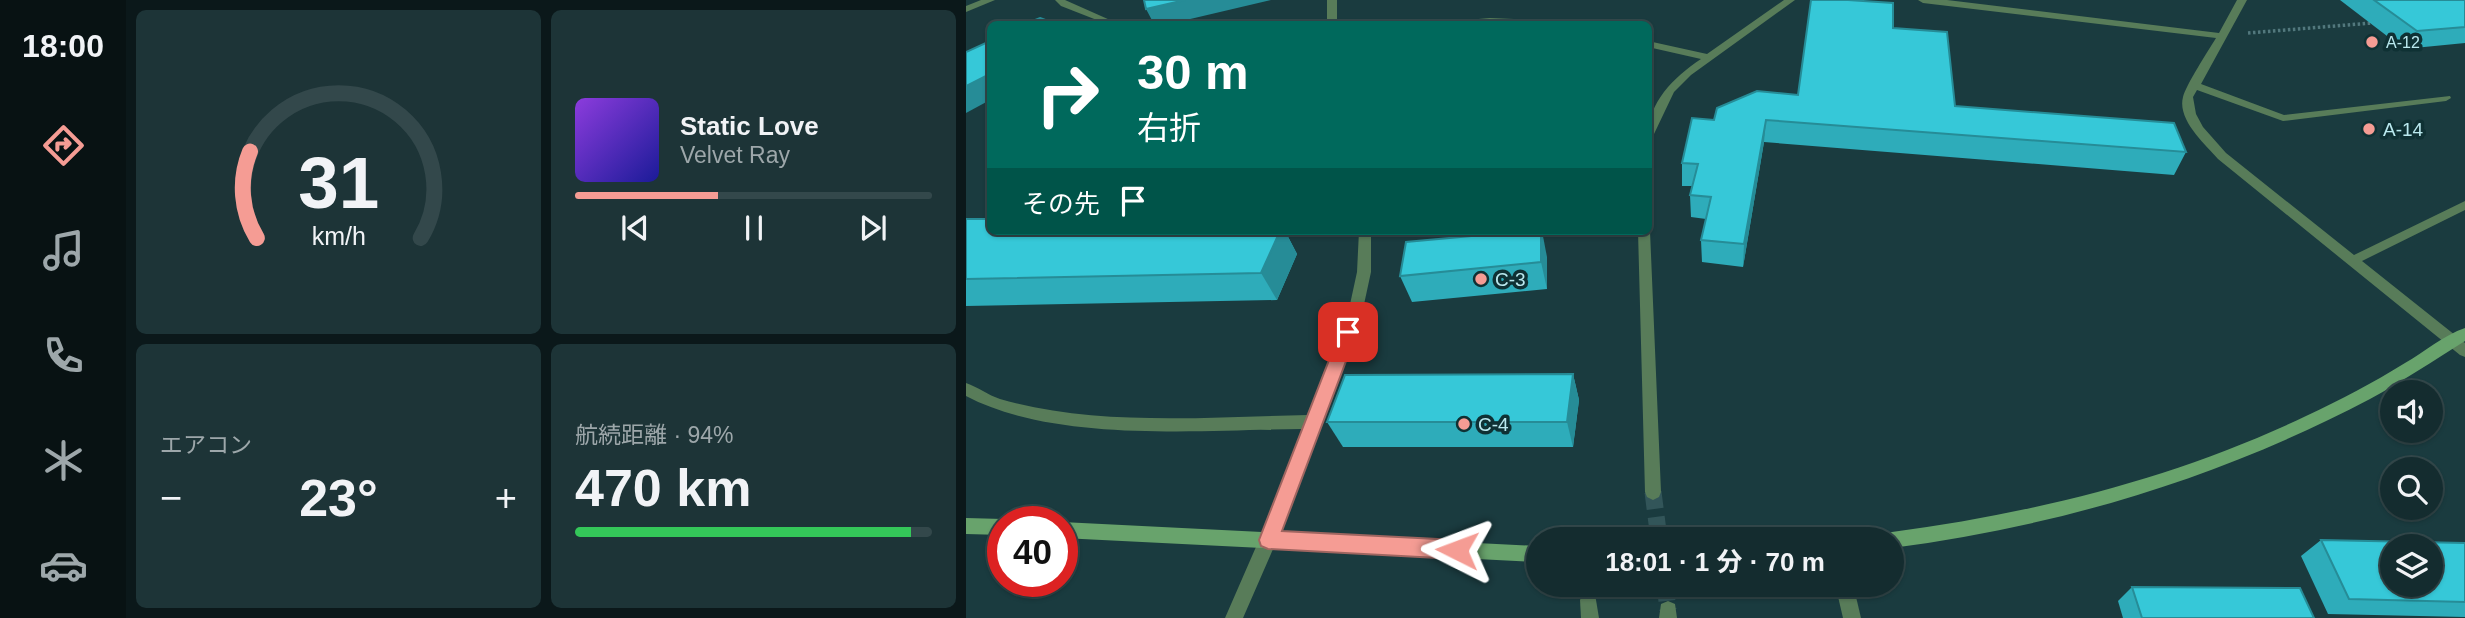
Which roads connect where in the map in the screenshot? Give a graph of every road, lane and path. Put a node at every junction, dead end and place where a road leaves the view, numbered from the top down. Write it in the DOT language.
graph roads {
  1 [pos="990,0"];
  2 [pos="1060,0"];
  3 [pos="1332,0"];
  4 [pos="1790,0"];
  5 [pos="1923,0"];
  6 [pos="2242,0"];
  7 [pos="966,9"];
  8 [pos="1106,21"];
  9 [pos="1332,21"];
  10 [pos="2383,22"];
  11 [pos="2247,34"];
  12 [pos="2223,36"];
  13 [pos="1652,45"];
  14 [pos="1707,57"];
  15 [pos="2195,85"];
  16 [pos="2446,98"];
  17 [pos="1652,124"];
  18 [pos="2465,205"];
  19 [pos="1365,235"];
  20 [pos="1644,235"];
  21 [pos="2352,261"];
  22 [pos="2461,342"];
  23 [pos="966,389"];
  24 [pos="1314,422"];
  25 [pos="1653,492"];
  26 [pos="966,526"];
  27 [pos="987,527"];
  28 [pos="1078,531"];
  29 [pos="1904,539"];
  30 [pos="1268,540"];
  31 [pos="1526,553"];
  32 [pos="1847,597"];
  33 [pos="1234,618"];
  34 [pos="1853,618"];
  1 -- 7 [label="street"];
  2 -- 8 [label="street"];
  3 -- 9 [label="street"];
  4 -- 14 [label="street"];
  5 -- 12 [label="street"];
  6 -- 12 [label="street"];
  10 -- 11 [label="path"];
  12 -- 15 [label="street"];
  13 -- 14 [label="street"];
  14 -- 17 [label="street"];
  15 -- 16 [label="street"];
  15 -- 21 [label="street"];
  18 -- 21 [label="street"];
  19 -- 24 [label="street"];
  20 -- 25 [label="street"];
  21 -- 22 [label="street"];
  22 -- 29 [label="street"];
  23 -- 24 [label="street"];
  24 -- 30 [label="street"];
  26 -- 27 [label="street"];
  28 -- 30 [label="street"];
  30 -- 31 [label="street"];
  30 -- 33 [label="street"];
  32 -- 34 [label="street"];
}
